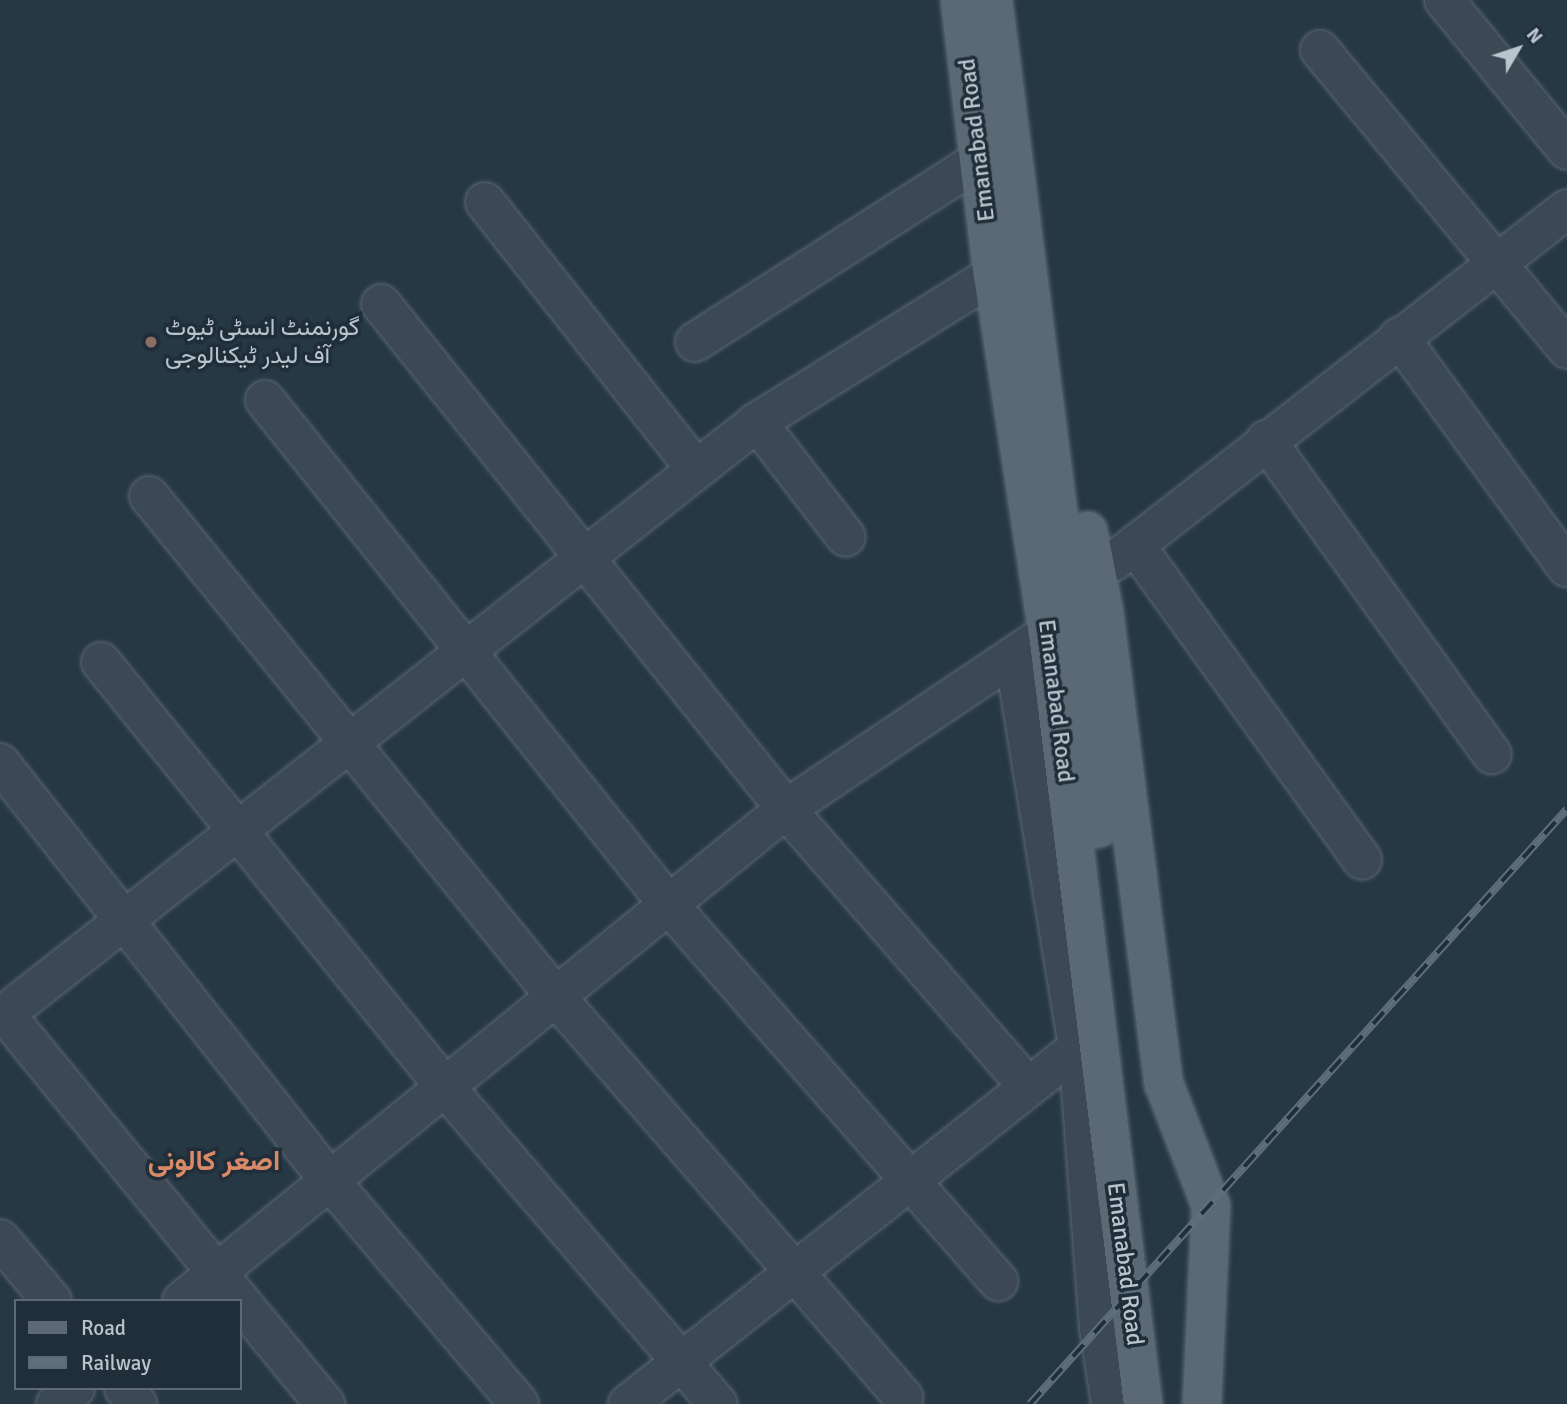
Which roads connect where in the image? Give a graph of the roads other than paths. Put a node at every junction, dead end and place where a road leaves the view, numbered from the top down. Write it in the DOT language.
graph roads {
  1 [pos="960,0"];
  2 [pos="993,0"];
  3 [pos="1444,0"];
  4 [pos="1320,50"];
  5 [pos="1567,150"];
  6 [pos="980,160"];
  7 [pos="485,202"];
  8 [pos="1567,209"];
  9 [pos="1498,262"];
  10 [pos="1007,264"];
  11 [pos="381,304"];
  12 [pos="1399,337"];
  13 [pos="695,342"];
  14 [pos="1567,349"];
  15 [pos="265,400"];
  16 [pos="757,422"];
  17 [pos="1266,440"];
  18 [pos="696,469"];
  19 [pos="149,496"];
  20 [pos="846,537"];
  21 [pos="1135,545"];
  22 [pos="584,557"];
  23 [pos="1567,567"];
  24 [pos="1096,575"];
  25 [pos="1048,633"];
  26 [pos="465,651"];
  27 [pos="1014,656"];
  28 [pos="101,662"];
  29 [pos="352,741"];
  30 [pos="1492,754"];
  31 [pos="0,763"];
  32 [pos="786,809"];
  33 [pos="238,831"];
  34 [pos="1362,860"];
  35 [pos="669,905"];
  36 [pos="124,920"];
  37 [pos="556,997"];
  38 [pos="3,1016"];
  39 [pos="1078,1048"];
  40 [pos="1027,1085"];
  41 [pos="445,1087"];
  42 [pos="908,1180"];
  43 [pos="330,1181"];
  44 [pos="0,1239"];
  45 [pos="792,1273"];
  46 [pos="998,1281"];
  47 [pos="232,1292"];
  48 [pos="50,1299"];
  49 [pos="193,1299"];
  50 [pos="242,1304"];
  51 [pos="681,1362"];
  52 [pos="73,1390"];
  53 [pos="126,1390"];
  54 [pos="903,1397"];
  55 [pos="56,1404"];
  56 [pos="137,1404"];
  57 [pos="325,1404"];
  58 [pos="519,1404"];
  59 [pos="628,1404"];
  60 [pos="718,1404"];
  61 [pos="1111,1404"];
  62 [pos="1143,1404"];
  63 [pos="1163,1404"];
  64 [pos="1202,1404"];
  1 -- 6 [label="main road, Emanabad Road"];
  2 -- 10 [label="main road, Emanabad Road"];
  3 -- 5 [label="street"];
  4 -- 9 [label="street"];
  6 -- 10 [label="main road, Emanabad Road"];
  6 -- 13 [label="street"];
  7 -- 18 [label="street"];
  8 -- 9 [label="street"];
  9 -- 12 [label="street"];
  9 -- 14 [label="street"];
  10 -- 16 [label="street"];
  10 -- 24 [label="main road"];
  10 -- 25 [label="main road, Emanabad Road"];
  10 -- 63 [label="main road, Emanabad Road"];
  11 -- 22 [label="street"];
  12 -- 17 [label="street"];
  12 -- 23 [label="street"];
  15 -- 26 [label="street"];
  16 -- 18 [label="street"];
  16 -- 20 [label="street"];
  17 -- 21 [label="street"];
  17 -- 30 [label="street"];
  18 -- 22 [label="street"];
  19 -- 29 [label="street"];
  21 -- 24 [label="street"];
  21 -- 34 [label="street"];
  22 -- 26 [label="street"];
  22 -- 32 [label="street"];
  24 -- 64 [label="main road"];
  25 -- 27 [label="street"];
  25 -- 62 [label="main road, Emanabad Road"];
  26 -- 29 [label="street"];
  26 -- 35 [label="street"];
  27 -- 32 [label="street"];
  27 -- 39 [label="street"];
  28 -- 33 [label="street"];
  29 -- 33 [label="street"];
  29 -- 37 [label="street"];
  31 -- 36 [label="street"];
  32 -- 35 [label="street"];
  32 -- 40 [label="street"];
  33 -- 36 [label="street"];
  33 -- 41 [label="street"];
  35 -- 37 [label="street"];
  35 -- 42 [label="street"];
  36 -- 38 [label="street"];
  36 -- 43 [label="street"];
  37 -- 41 [label="street"];
  37 -- 45 [label="street"];
  38 -- 47 [label="street"];
  39 -- 40 [label="street"];
  39 -- 61 [label="street"];
  40 -- 42 [label="street"];
  41 -- 43 [label="street"];
  41 -- 51 [label="street"];
  42 -- 45 [label="street"];
  42 -- 46 [label="street"];
  43 -- 47 [label="street"];
  43 -- 58 [label="street"];
  44 -- 48 [label="street"];
  45 -- 51 [label="street"];
  45 -- 54 [label="street"];
  47 -- 49 [label="street"];
  50 -- 57 [label="street"];
  51 -- 59 [label="street"];
  51 -- 60 [label="street"];
  52 -- 55 [label="street"];
  53 -- 56 [label="street"];
}
